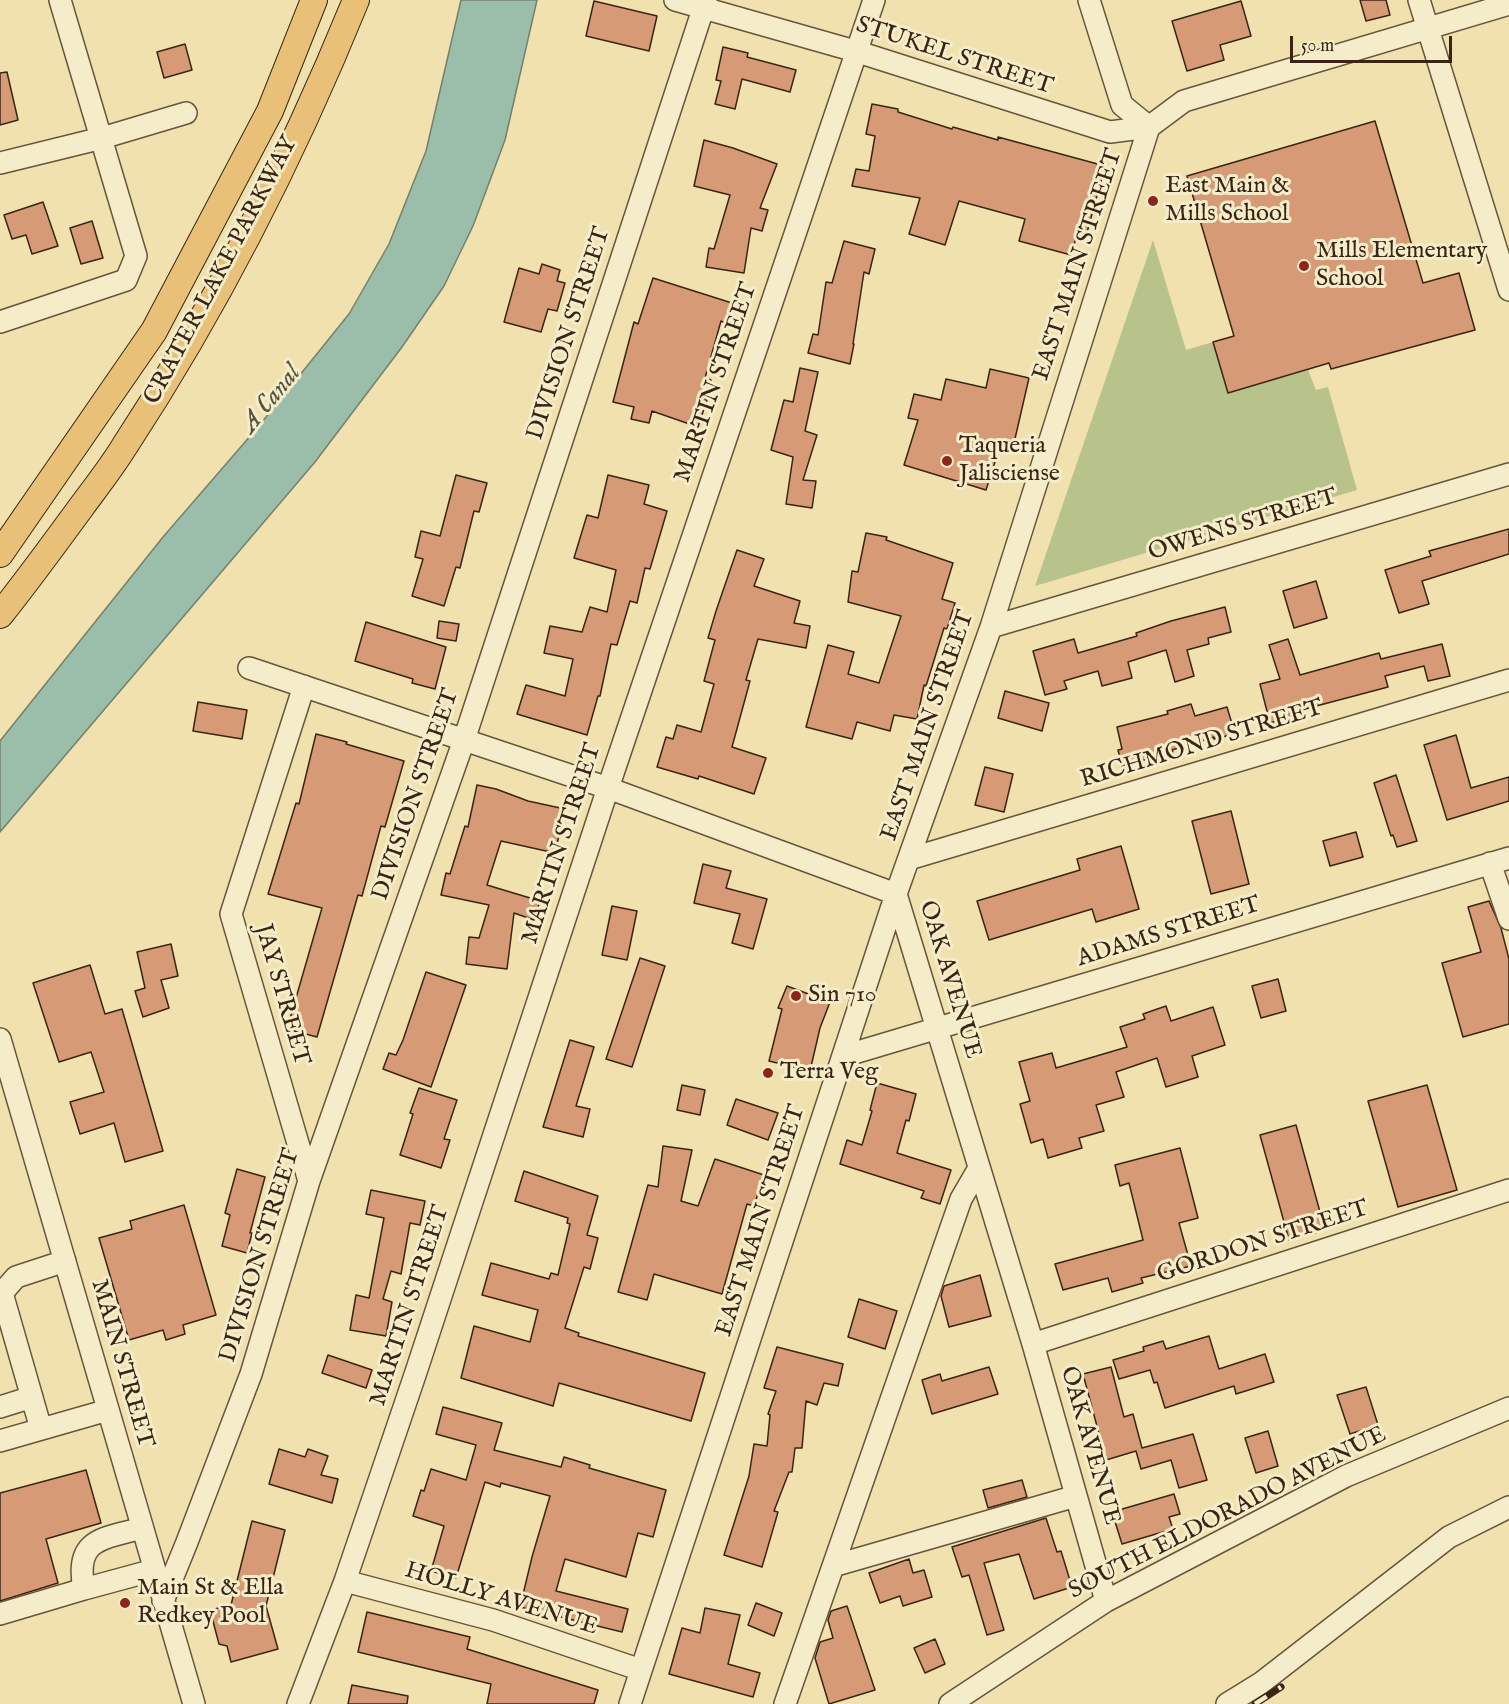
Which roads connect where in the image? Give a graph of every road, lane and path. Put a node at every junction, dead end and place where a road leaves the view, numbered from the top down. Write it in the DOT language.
graph roads {
  1 [pos="60,0"];
  2 [pos="314,0"];
  3 [pos="356,0"];
  4 [pos="675,0"];
  5 [pos="874,0"];
  6 [pos="1089,0"];
  7 [pos="1419,0"];
  8 [pos="704,4"];
  9 [pos="1509,4"];
  10 [pos="1428,28"];
  11 [pos="855,51"];
  12 [pos="186,113"];
  13 [pos="1149,127"];
  14 [pos="102,138"];
  15 [pos="0,163"];
  16 [pos="1509,290"];
  17 [pos="0,322"];
  18 [pos="1509,474"];
  19 [pos="2,550"];
  20 [pos="0,615"];
  21 [pos="991,627"];
  22 [pos="249,668"];
  23 [pos="1509,680"];
  24 [pos="304,686"];
  25 [pos="464,740"];
  26 [pos="608,788"];
  27 [pos="909,859"];
  28 [pos="1500,860"];
  29 [pos="896,894"];
  30 [pos="1509,919"];
  31 [pos="936,1029"];
  32 [pos="0,1039"];
  33 [pos="844,1056"];
  34 [pos="978,1168"];
  35 [pos="309,1181"];
  36 [pos="1509,1190"];
  37 [pos="64,1261"];
  38 [pos="1033,1344"];
  39 [pos="32,1397"];
  40 [pos="0,1407"];
  41 [pos="1509,1407"];
  42 [pos="108,1410"];
  43 [pos="41,1429"];
  44 [pos="0,1441"];
  45 [pos="1076,1496"];
  46 [pos="1509,1507"];
  47 [pos="142,1528"];
  48 [pos="833,1566"];
  49 [pos="154,1570"];
  50 [pos="345,1581"];
  51 [pos="84,1589"];
  52 [pos="1106,1600"];
  53 [pos="163,1601"];
  54 [pos="0,1614"];
  55 [pos="641,1670"];
  56 [pos="194,1704"];
  57 [pos="298,1704"];
  58 [pos="630,1704"];
  59 [pos="785,1704"];
  60 [pos="950,1704"];
  61 [pos="1227,1704"];
  1 -- 14 [label="street"];
  2 -- 19 [label="main road, CRATER LAKE PARKWAY"];
  3 -- 20 [label="main road, CRATER LAKE PARKWAY"];
  4 -- 8 [label="street, STUKEL STREET"];
  5 -- 11 [label="street, MARTIN STREET"];
  6 -- 13 [label="street"];
  7 -- 10 [label="street"];
  8 -- 11 [label="street, STUKEL STREET"];
  8 -- 25 [label="street, DIVISION STREET"];
  9 -- 10 [label="street, EAST MAIN STREET"];
  10 -- 13 [label="street, EAST MAIN STREET"];
  10 -- 16 [label="street"];
  11 -- 13 [label="street, STUKEL STREET"];
  11 -- 26 [label="street, MARTIN STREET"];
  12 -- 14 [label="street"];
  13 -- 21 [label="street, EAST MAIN STREET"];
  14 -- 15 [label="street"];
  14 -- 17 [label="street"];
  18 -- 21 [label="street, OWENS STREET"];
  21 -- 27 [label="street, EAST MAIN STREET"];
  22 -- 24 [label="street, OAK AVENUE"];
  23 -- 27 [label="street, RICHMOND STREET"];
  24 -- 25 [label="street, OAK AVENUE"];
  24 -- 35 [label="street, JAY STREET"];
  25 -- 26 [label="street, OAK AVENUE"];
  25 -- 35 [label="street, DIVISION STREET"];
  26 -- 29 [label="street, OAK AVENUE"];
  26 -- 50 [label="street, MARTIN STREET"];
  27 -- 29 [label="street, EAST MAIN STREET"];
  28 -- 30 [label="street"];
  28 -- 31 [label="street, ADAMS STREET"];
  29 -- 31 [label="street, OAK AVENUE"];
  29 -- 33 [label="street, EAST MAIN STREET"];
  31 -- 33 [label="street, ADAMS STREET"];
  31 -- 34 [label="street, OAK AVENUE"];
  32 -- 37 [label="street, MAIN STREET"];
  33 -- 55 [label="street, EAST MAIN STREET"];
  34 -- 38 [label="street, OAK AVENUE"];
  34 -- 48 [label="street"];
  35 -- 53 [label="street, DIVISION STREET"];
  36 -- 38 [label="street, GORDON STREET"];
  37 -- 39 [label="street"];
  37 -- 42 [label="street, MAIN STREET"];
  38 -- 45 [label="street, OAK AVENUE"];
  39 -- 40 [label="street"];
  39 -- 43 [label="street"];
  41 -- 52 [label="street, SOUTH ELDORADO AVENUE"];
  42 -- 43 [label="street"];
  42 -- 47 [label="street, MAIN STREET"];
  43 -- 44 [label="street"];
  45 -- 48 [label="street"];
  45 -- 52 [label="street, OAK AVENUE"];
  46 -- 61 [label="street"];
  47 -- 49 [label="street, MAIN STREET"];
  47 -- 51 [label="street"];
  48 -- 59 [label="street"];
  49 -- 51 [label="street"];
  49 -- 53 [label="street, MAIN STREET"];
  50 -- 55 [label="street, HOLLY AVENUE"];
  50 -- 57 [label="street, MARTIN STREET"];
  51 -- 54 [label="street"];
  52 -- 60 [label="street, SOUTH ELDORADO AVENUE"];
  53 -- 56 [label="street, MAIN STREET"];
  55 -- 58 [label="street, EAST MAIN STREET"];
}
